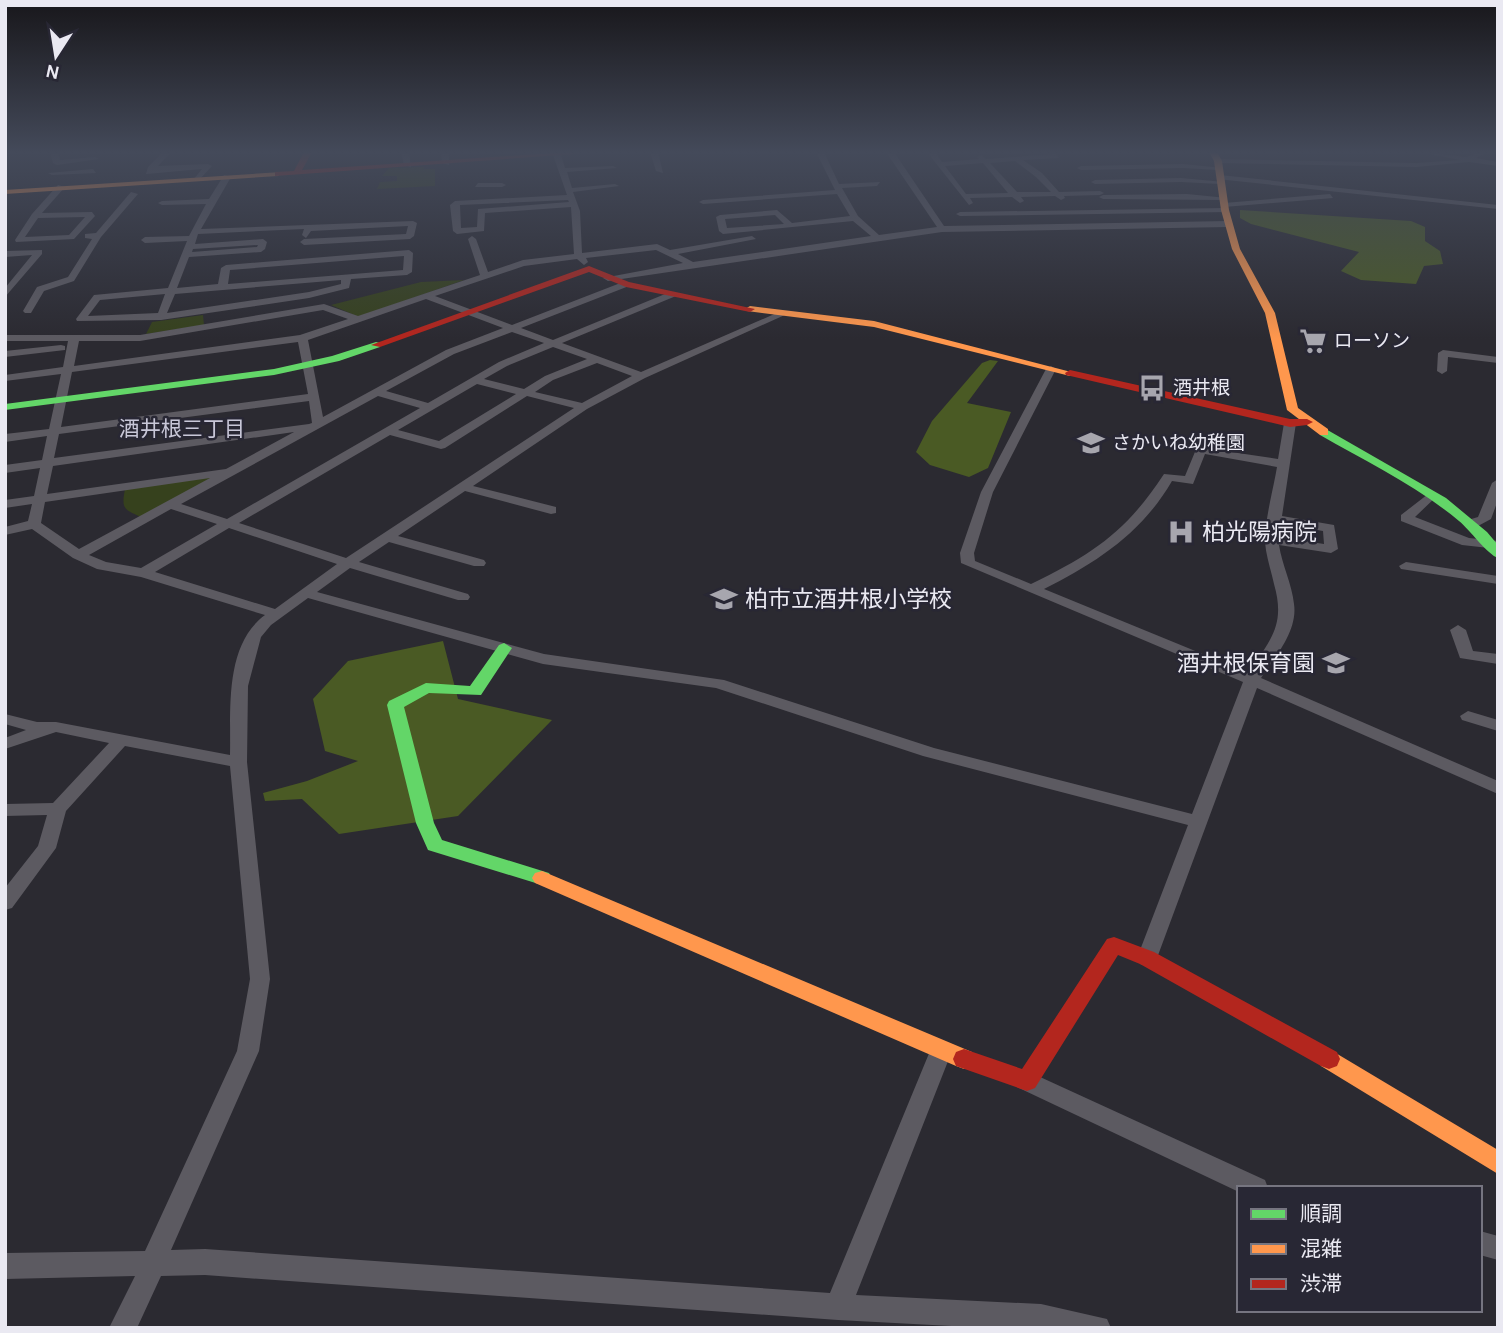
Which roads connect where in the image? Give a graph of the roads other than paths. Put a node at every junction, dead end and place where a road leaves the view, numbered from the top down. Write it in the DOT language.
graph roads {
  1 [pos="86,214"];
  2 [pos="92,214"];
  3 [pos="117,214"];
  4 [pos="206,214"];
  5 [pos="456,214"];
  6 [pos="481,214"];
  7 [pos="574,214"];
  8 [pos="752,214"];
  9 [pos="779,214"];
  10 [pos="853,214"];
  11 [pos="932,214"];
  12 [pos="1038,214"];
  13 [pos="1228,214"];
  14 [pos="35,216"];
  15 [pos="855,218"];
  16 [pos="827,221"];
  17 [pos="790,225"];
  18 [pos="308,229"];
  19 [pos="942,229"];
  20 [pos="836,230"];
  21 [pos="98,236"];
  22 [pos="71,237"];
  23 [pos="472,239"];
  24 [pos="879,239"];
  25 [pos="145,240"];
  26 [pos="191,243"];
  27 [pos="851,243"];
  28 [pos="476,250"];
  29 [pos="464,251"];
  30 [pos="668,253"];
  31 [pos="5,254"];
  32 [pos="578,255"];
  33 [pos="695,266"];
  34 [pos="589,269"];
  35 [pos="485,276"];
  36 [pos="346,278"];
  37 [pos="608,278"];
  38 [pos="626,284"];
  39 [pos="222,288"];
  40 [pos="169,292"];
  41 [pos="6,294"];
  42 [pos="673,294"];
  43 [pos="426,296"];
  44 [pos="28,311"];
  45 [pos="469,312"];
  46 [pos="782,314"];
  47 [pos="162,316"];
  48 [pos="360,320"];
  49 [pos="229,323"];
  50 [pos="513,328"];
  51 [pos="5,338"];
  52 [pos="302,338"];
  53 [pos="74,343"];
  54 [pos="552,344"];
  55 [pos="230,349"];
  56 [pos="5,354"];
  57 [pos="595,360"];
  58 [pos="1498,360"];
  59 [pos="309,365"];
  60 [pos="1051,369"];
  61 [pos="68,370"];
  62 [pos="1442,371"];
  63 [pos="641,376"];
  64 [pos="5,378"];
  65 [pos="474,380"];
  66 [pos="376,392"];
  67 [pos="524,393"];
  68 [pos="313,397"];
  69 [pos="61,400"];
  70 [pos="427,406"];
  71 [pos="5,407"];
  72 [pos="583,407"];
  73 [pos="1307,422"];
  74 [pos="1290,423"];
  75 [pos="317,425"];
  76 [pos="386,430"];
  77 [pos="53,432"];
  78 [pos="5,438"];
  79 [pos="48,462"];
  80 [pos="1283,464"];
  81 [pos="5,469"];
  82 [pos="233,471"];
  83 [pos="1498,483"];
  84 [pos="464,486"];
  85 [pos="1432,495"];
  86 [pos="40,498"];
  87 [pos="5,504"];
  88 [pos="171,505"];
  89 [pos="551,510"];
  90 [pos="1275,519"];
  91 [pos="1473,523"];
  92 [pos="34,524"];
  93 [pos="225,524"];
  94 [pos="5,531"];
  95 [pos="389,538"];
  96 [pos="1272,540"];
  97 [pos="1496,548"];
  98 [pos="78,555"];
  99 [pos="348,563"];
  100 [pos="479,563"];
  101 [pos="1406,566"];
  102 [pos="143,573"];
  103 [pos="1498,580"];
  104 [pos="1034,588"];
  105 [pos="306,593"];
  106 [pos="463,597"];
  107 [pos="276,614"];
  108 [pos="1458,630"];
  109 [pos="504,648"];
  110 [pos="1498,659"];
  111 [pos="1252,680"];
  112 [pos="1468,716"];
  113 [pos="5,719"];
  114 [pos="1498,726"];
  115 [pos="42,730"];
  116 [pos="121,740"];
  117 [pos="5,744"];
  118 [pos="238,762"];
  119 [pos="1498,788"];
  120 [pos="58,809"];
  121 [pos="5,810"];
  122 [pos="1200,822"];
  123 [pos="5,904"];
  124 [pos="1147,958"];
  125 [pos="941,1051"];
  126 [pos="1027,1081"];
  127 [pos="1498,1163"];
  128 [pos="1252,1186"];
  129 [pos="154,1261"];
  130 [pos="5,1266"];
  131 [pos="838,1307"];
  132 [pos="121,1328"];
  133 [pos="1098,1328"];
  1 -- 14 [label="street"];
  2 -- 22 [label="street"];
  3 -- 21 [label="street"];
  4 -- 26 [label="street"];
  5 -- 6 [label="street"];
  7 -- 32 [label="street"];
  8 -- 17 [label="street"];
  9 -- 17 [label="street"];
  10 -- 15 [label="street"];
  11 -- 19 [label="street"];
  12 -- 19 [label="street"];
  13 -- 73 [label="street"];
  14 -- 22 [label="street"];
  15 -- 16 [label="street"];
  15 -- 24 [label="street"];
  16 -- 17 [label="street"];
  16 -- 20 [label="street"];
  18 -- 18 [label="street"];
  18 -- 26 [label="street"];
  19 -- 24 [label="street"];
  20 -- 27 [label="street"];
  20 -- 30 [label="street"];
  21 -- 22 [label="street"];
  21 -- 44 [label="street"];
  23 -- 28 [label="street"];
  24 -- 27 [label="street"];
  25 -- 26 [label="street"];
  26 -- 26 [label="street"];
  26 -- 40 [label="street"];
  27 -- 33 [label="street"];
  28 -- 29 [label="street"];
  28 -- 35 [label="street"];
  30 -- 32 [label="street"];
  30 -- 33 [label="street"];
  31 -- 41 [label="street"];
  32 -- 34 [label="street"];
  32 -- 35 [label="street"];
  33 -- 37 [label="street"];
  34 -- 37 [label="street"];
  34 -- 45 [label="street"];
  35 -- 43 [label="street"];
  36 -- 39 [label="street"];
  36 -- 39 [label="street"];
  36 -- 47 [label="street"];
  37 -- 38 [label="street"];
  38 -- 42 [label="street"];
  38 -- 50 [label="street"];
  39 -- 40 [label="street"];
  40 -- 47 [label="street"];
  40 -- 47 [label="street"];
  42 -- 46 [label="street"];
  42 -- 54 [label="street"];
  43 -- 45 [label="street"];
  43 -- 48 [label="street"];
  45 -- 50 [label="street"];
  45 -- 59 [label="street"];
  46 -- 60 [label="street"];
  46 -- 63 [label="street"];
  48 -- 49 [label="street"];
  48 -- 52 [label="street"];
  49 -- 53 [label="street"];
  49 -- 55 [label="street"];
  50 -- 54 [label="street"];
  50 -- 66 [label="street"];
  51 -- 53 [label="street"];
  52 -- 55 [label="street"];
  52 -- 59 [label="street"];
  53 -- 56 [label="street"];
  53 -- 61 [label="street"];
  54 -- 57 [label="street"];
  54 -- 65 [label="street"];
  55 -- 61 [label="street"];
  57 -- 63 [label="street"];
  57 -- 67 [label="street"];
  58 -- 62 [label="street"];
  59 -- 68 [label="street"];
  59 -- 69 [label="street"];
  60 -- 74 [label="street"];
  60 -- 104 [label="street"];
  61 -- 64 [label="street"];
  61 -- 69 [label="street"];
  63 -- 72 [label="street"];
  65 -- 67 [label="street"];
  65 -- 70 [label="street"];
  66 -- 70 [label="street"];
  66 -- 75 [label="street"];
  67 -- 72 [label="street"];
  67 -- 76 [label="street"];
  68 -- 75 [label="street"];
  68 -- 77 [label="street"];
  69 -- 71 [label="street"];
  69 -- 77 [label="street"];
  70 -- 76 [label="street"];
  72 -- 84 [label="street"];
  73 -- 74 [label="street"];
  73 -- 85 [label="street"];
  74 -- 80 [label="street"];
  75 -- 79 [label="street"];
  75 -- 82 [label="street"];
  76 -- 93 [label="street"];
  77 -- 78 [label="street"];
  77 -- 79 [label="street"];
  79 -- 81 [label="street"];
  79 -- 86 [label="street"];
  80 -- 90 [label="street"];
  80 -- 104 [label="street"];
  82 -- 86 [label="street"];
  82 -- 88 [label="street"];
  83 -- 91 [label="street"];
  84 -- 89 [label="street"];
  84 -- 95 [label="street"];
  85 -- 91 [label="street"];
  85 -- 97 [label="street"];
  86 -- 87 [label="street"];
  86 -- 92 [label="street"];
  88 -- 93 [label="street"];
  88 -- 98 [label="street"];
  90 -- 96 [label="street"];
  90 -- 96 [label="street"];
  91 -- 97 [label="street"];
  92 -- 94 [label="street"];
  92 -- 98 [label="street"];
  93 -- 99 [label="street"];
  93 -- 102 [label="street"];
  95 -- 99 [label="street"];
  95 -- 100 [label="street"];
  96 -- 111 [label="street"];
  98 -- 102 [label="street"];
  99 -- 105 [label="street"];
  99 -- 106 [label="street"];
  101 -- 103 [label="street"];
  102 -- 107 [label="street"];
  104 -- 111 [label="street"];
  105 -- 107 [label="street"];
  105 -- 109 [label="street"];
  107 -- 118 [label="street"];
  108 -- 110 [label="street"];
  109 -- 122 [label="street"];
  109 -- 125 [label="street"];
  111 -- 119 [label="street"];
  111 -- 122 [label="street"];
  112 -- 114 [label="street"];
  113 -- 115 [label="street"];
  115 -- 116 [label="street"];
  115 -- 117 [label="street"];
  116 -- 118 [label="street"];
  116 -- 120 [label="street"];
  118 -- 129 [label="street"];
  120 -- 121 [label="street"];
  120 -- 123 [label="street"];
  122 -- 124 [label="street"];
  124 -- 126 [label="street"];
  124 -- 127 [label="street"];
  125 -- 126 [label="street"];
  125 -- 131 [label="street"];
  126 -- 128 [label="street"];
  129 -- 130 [label="street"];
  129 -- 131 [label="street"];
  129 -- 132 [label="street"];
  131 -- 133 [label="street"];
}
